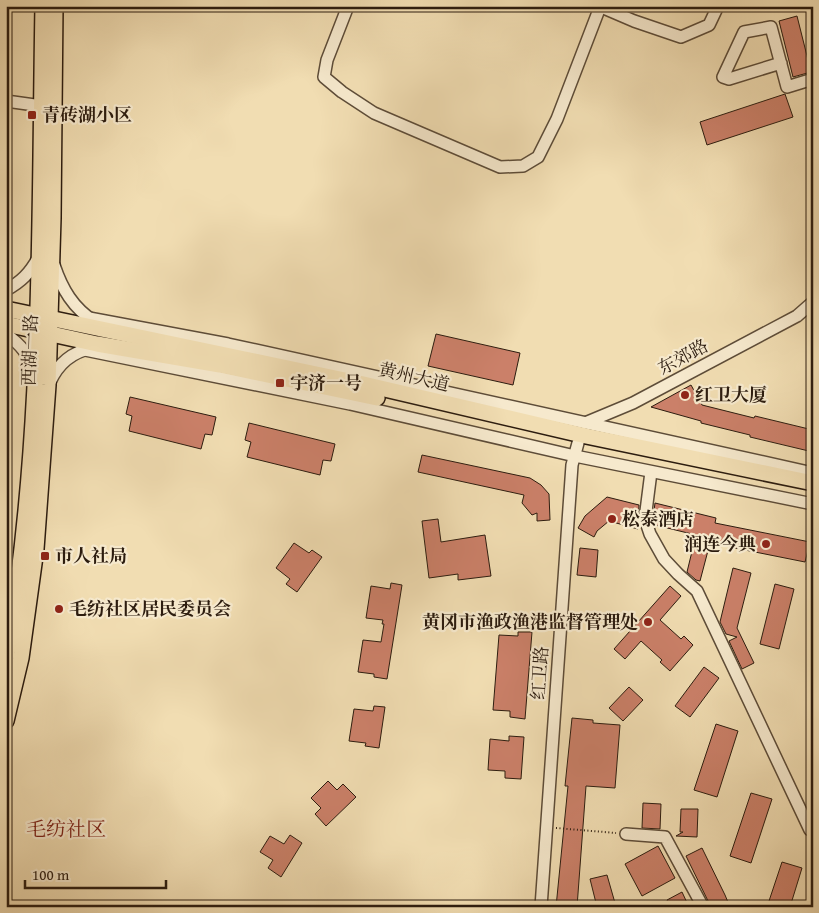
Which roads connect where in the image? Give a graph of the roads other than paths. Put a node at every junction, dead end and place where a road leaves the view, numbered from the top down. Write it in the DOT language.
graph roads {
  1 [pos="44,6"];
  2 [pos="54,6"];
  3 [pos="348,6"];
  4 [pos="718,6"];
  5 [pos="599,7"];
  6 [pos="780,63"];
  7 [pos="813,79"];
  8 [pos="6,101"];
  9 [pos="42,106"];
  10 [pos="45,255"];
  11 [pos="6,290"];
  12 [pos="813,302"];
  13 [pos="6,309"];
  14 [pos="89,318"];
  15 [pos="6,324"];
  16 [pos="43,325"];
  17 [pos="6,334"];
  18 [pos="108,338"];
  19 [pos="6,342"];
  20 [pos="19,345"];
  21 [pos="85,350"];
  22 [pos="42,384"];
  23 [pos="586,423"];
  24 [pos="563,431"];
  25 [pos="576,450"];
  26 [pos="652,472"];
  27 [pos="813,473"];
  28 [pos="813,483"];
  29 [pos="813,493"];
  30 [pos="813,504"];
  31 [pos="6,660"];
  32 [pos="6,721"];
  33 [pos="810,830"];
  34 [pos="626,834"];
  35 [pos="541,907"];
  36 [pos="703,907"];
  1 -- 9 [label="main road, 西湖一路"];
  2 -- 10 [label="main road, 西湖一路"];
  3 -- 5 [label="street"];
  4 -- 5 [label="street"];
  6 -- 6 [label="street"];
  6 -- 7 [label="street"];
  8 -- 9 [label="street"];
  9 -- 10 [label="main road, 西湖一路"];
  10 -- 11 [label="street"];
  10 -- 14 [label="street"];
  10 -- 16 [label="main road, 西湖一路"];
  12 -- 23 [label="street, 东郊路"];
  13 -- 16 [label="main road, 黄州大道"];
  14 -- 18 [label="street"];
  14 -- 23 [label="street"];
  15 -- 16 [label="main road, 黄州大道"];
  16 -- 18 [label="main road, 黄州大道"];
  16 -- 22 [label="main road, 西湖一路"];
  17 -- 20 [label="street"];
  18 -- 21 [label="street"];
  18 -- 24 [label="main road, 黄州大道"];
  18 -- 25 [label="main road, 黄州大道"];
  19 -- 20 [label="street"];
  20 -- 22 [label="street"];
  21 -- 22 [label="street"];
  21 -- 25 [label="street"];
  22 -- 31 [label="main road, 西湖一路"];
  22 -- 32 [label="main road, 西湖一路"];
  23 -- 24 [label="street, 东郊路"];
  23 -- 27 [label="street"];
  24 -- 28 [label="main road, 黄州大道"];
  25 -- 26 [label="street"];
  25 -- 29 [label="main road, 黄州大道"];
  25 -- 35 [label="street, 红卫路"];
  26 -- 30 [label="street"];
  26 -- 33 [label="street"];
  34 -- 36 [label="street"];
}
